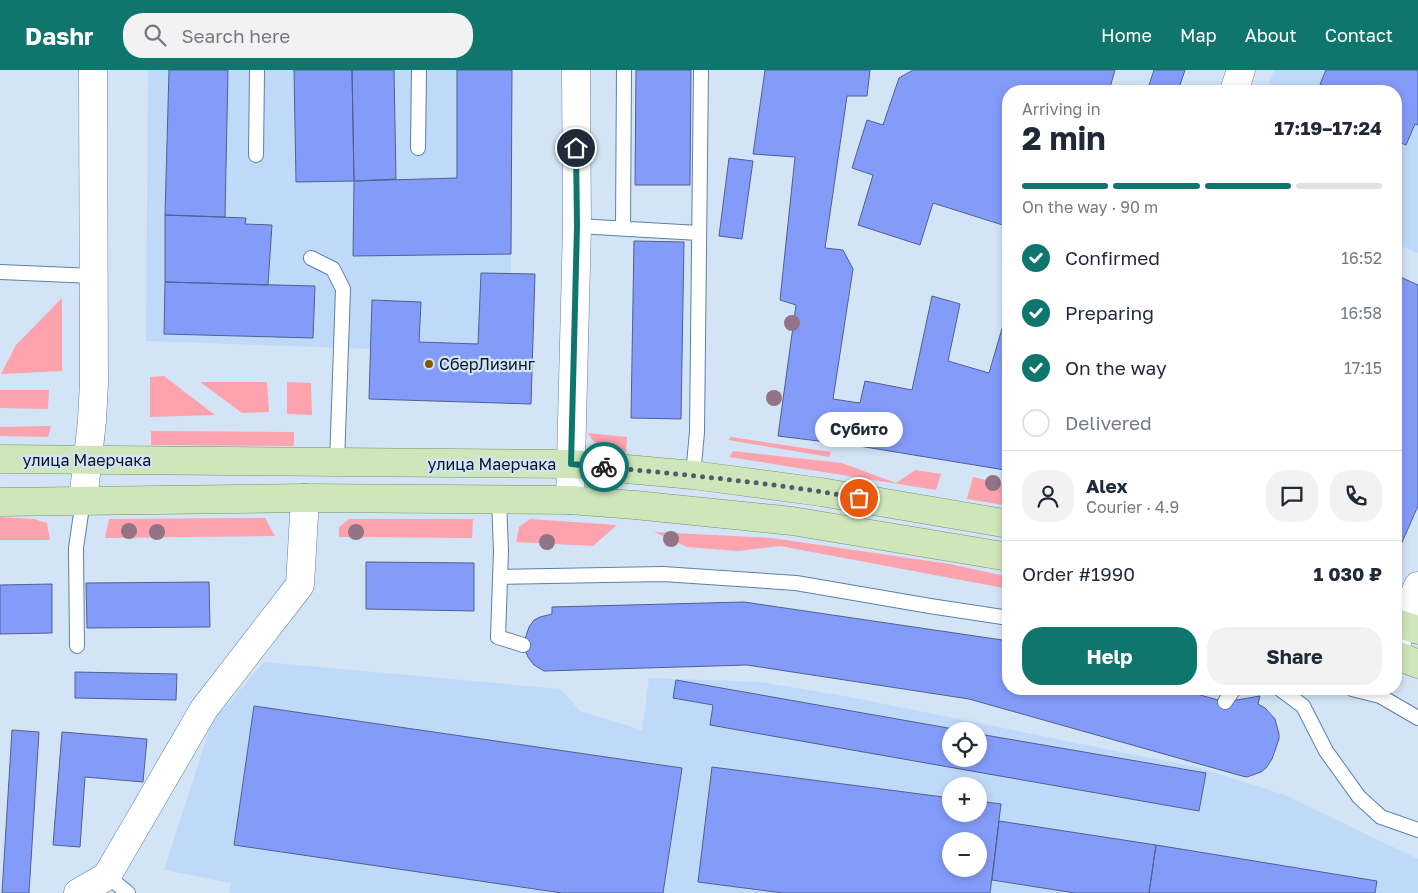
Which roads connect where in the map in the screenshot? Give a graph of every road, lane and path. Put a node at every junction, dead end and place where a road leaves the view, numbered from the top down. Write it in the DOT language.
graph roads {
  1 [pos="93,70"];
  2 [pos="257,70"];
  3 [pos="419,70"];
  4 [pos="576,70"];
  5 [pos="624,70"];
  6 [pos="701,70"];
  7 [pos="1241,70"];
  8 [pos="1236,85"];
  9 [pos="418,148"];
  10 [pos="256,154"];
  11 [pos="577,226"];
  12 [pos="623,228"];
  13 [pos="699,232"];
  14 [pos="311,258"];
  15 [pos="0,272"];
  16 [pos="94,276"];
  17 [pos="0,460"];
  18 [pos="88,460"];
  19 [pos="337,463"];
  20 [pos="571,464"];
  21 [pos="693,475"];
  22 [pos="305,498"];
  23 [pos="499,499"];
  24 [pos="84,500"];
  25 [pos="570,500"];
  26 [pos="0,502"];
  27 [pos="1002,523"];
  28 [pos="1002,556"];
  29 [pos="500,577"];
  30 [pos="1418,586"];
  31 [pos="1002,617"];
  32 [pos="1403,631"];
  33 [pos="523,645"];
  34 [pos="77,646"];
  35 [pos="1402,657"];
  36 [pos="1418,664"];
  37 [pos="1230,695"];
  38 [pos="1288,695"];
  39 [pos="1385,695"];
  40 [pos="1225,702"];
  41 [pos="1418,718"];
  42 [pos="1418,830"];
  43 [pos="107,876"];
  44 [pos="78,893"];
  45 [pos="128,893"];
  1 -- 16 [label="street"];
  2 -- 10 [label="lane"];
  3 -- 9 [label="lane"];
  4 -- 11 [label="street"];
  5 -- 12 [label="lane"];
  6 -- 13 [label="lane"];
  7 -- 8 [label="street"];
  11 -- 12 [label="lane"];
  11 -- 20 [label="street"];
  12 -- 13 [label="lane"];
  13 -- 21 [label="lane"];
  14 -- 19 [label="lane"];
  15 -- 16 [label="lane"];
  16 -- 18 [label="street"];
  17 -- 18 [label="main road, улица Маерчака"];
  18 -- 19 [label="main road, улица Маерчака"];
  18 -- 24 [label="street"];
  19 -- 20 [label="main road, улица Маерчака"];
  20 -- 21 [label="main road, улица Маерчака"];
  20 -- 25 [label="street"];
  21 -- 27 [label="main road, улица Маерчака"];
  22 -- 23 [label="main road"];
  22 -- 24 [label="main road"];
  22 -- 43 [label="street"];
  23 -- 25 [label="main road"];
  23 -- 29 [label="lane"];
  24 -- 26 [label="main road"];
  24 -- 34 [label="lane"];
  25 -- 28 [label="main road"];
  29 -- 31 [label="lane"];
  29 -- 33 [label="lane"];
  30 -- 32 [label="street"];
  35 -- 36 [label="main road"];
  37 -- 40 [label="lane"];
  38 -- 42 [label="lane"];
  39 -- 41 [label="lane"];
  43 -- 44 [label="street"];
  43 -- 45 [label="lane"];
}
